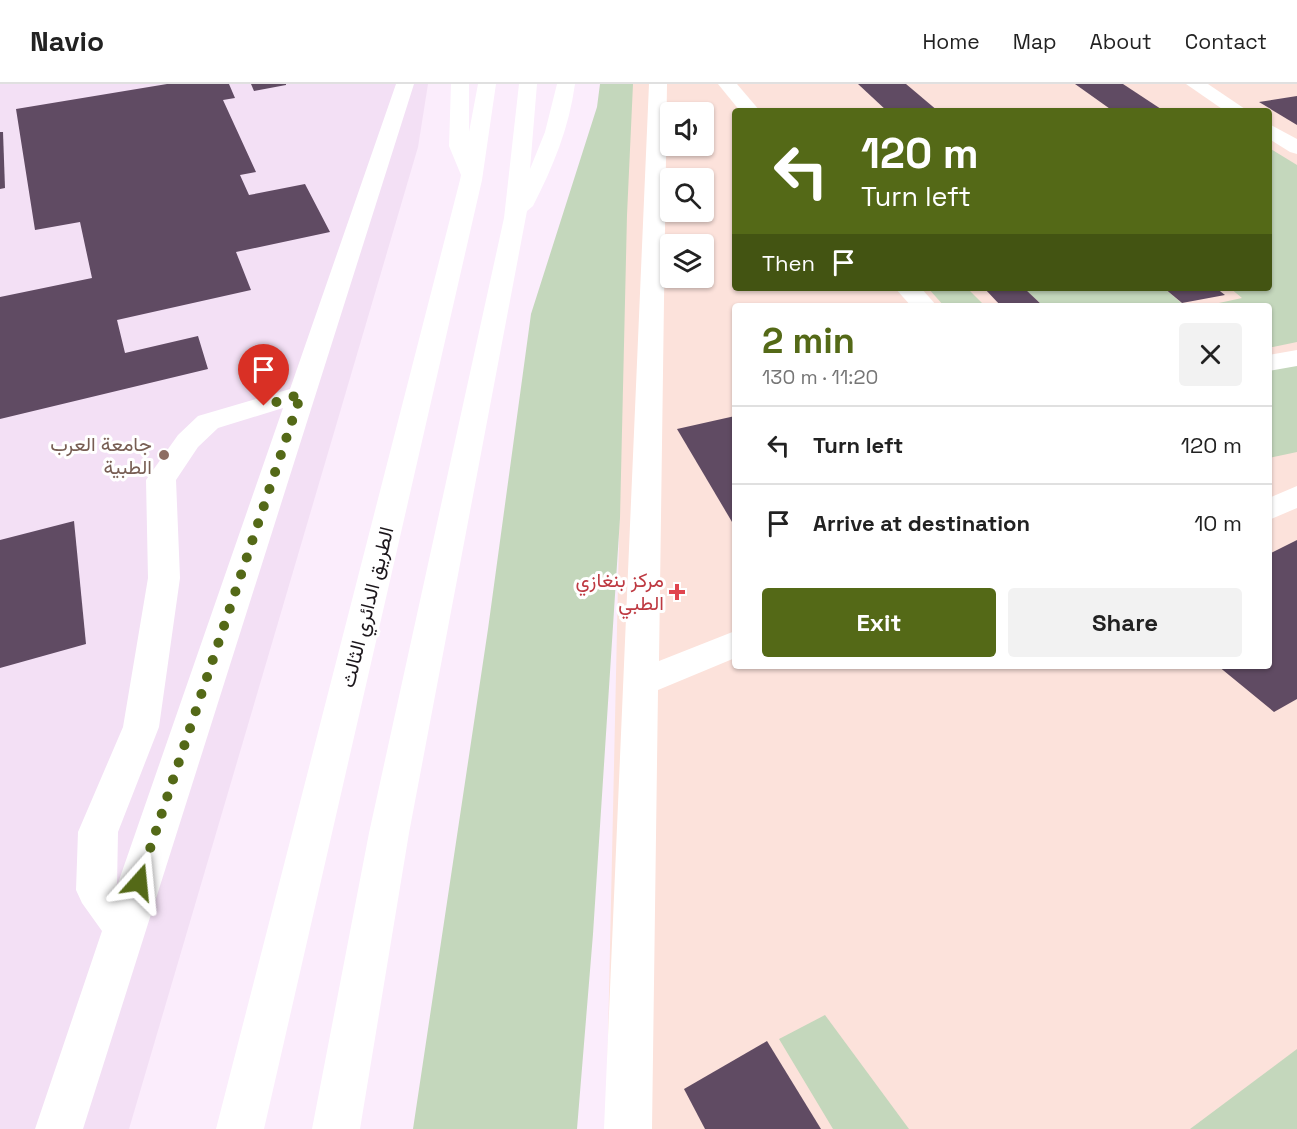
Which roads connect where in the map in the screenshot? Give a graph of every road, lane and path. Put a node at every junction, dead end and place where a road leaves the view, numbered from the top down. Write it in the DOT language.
graph roads {
  1 [pos="405,84"];
  2 [pos="460,84"];
  3 [pos="487,84"];
  4 [pos="528,84"];
  5 [pos="566,84"];
  6 [pos="658,84"];
  7 [pos="727,84"];
  8 [pos="1195,84"];
  9 [pos="747,108"];
  10 [pos="1233,108"];
  11 [pos="1272,132"];
  12 [pos="1297,148"];
  13 [pos="471,180"];
  14 [pos="515,218"];
  15 [pos="910,291"];
  16 [pos="922,303"];
  17 [pos="1297,358"];
  18 [pos="1272,362"];
  19 [pos="301,394"];
  20 [pos="1297,496"];
  21 [pos="1272,508"];
  22 [pos="732,645"];
  23 [pos="640,683"];
  24 [pos="124,927"];
  25 [pos="59,1129"];
  26 [pos="240,1129"];
  27 [pos="336,1129"];
  28 [pos="628,1129"];
  1 -- 19 [label="main road"];
  2 -- 13 [label="main road"];
  3 -- 13 [label="main road, الطريق الدائري الثالث"];
  4 -- 14 [label="main road"];
  5 -- 14 [label="main road"];
  6 -- 23 [label="main road"];
  7 -- 9 [label="main road"];
  8 -- 10 [label="main road"];
  11 -- 12 [label="main road"];
  13 -- 26 [label="main road, الطريق الدائري الثالث"];
  14 -- 27 [label="main road"];
  15 -- 16 [label="main road"];
  17 -- 18 [label="main road"];
  19 -- 24 [label="main road"];
  19 -- 24 [label="main road"];
  20 -- 21 [label="main road"];
  22 -- 23 [label="main road"];
  23 -- 28 [label="main road"];
  24 -- 25 [label="main road"];
}
